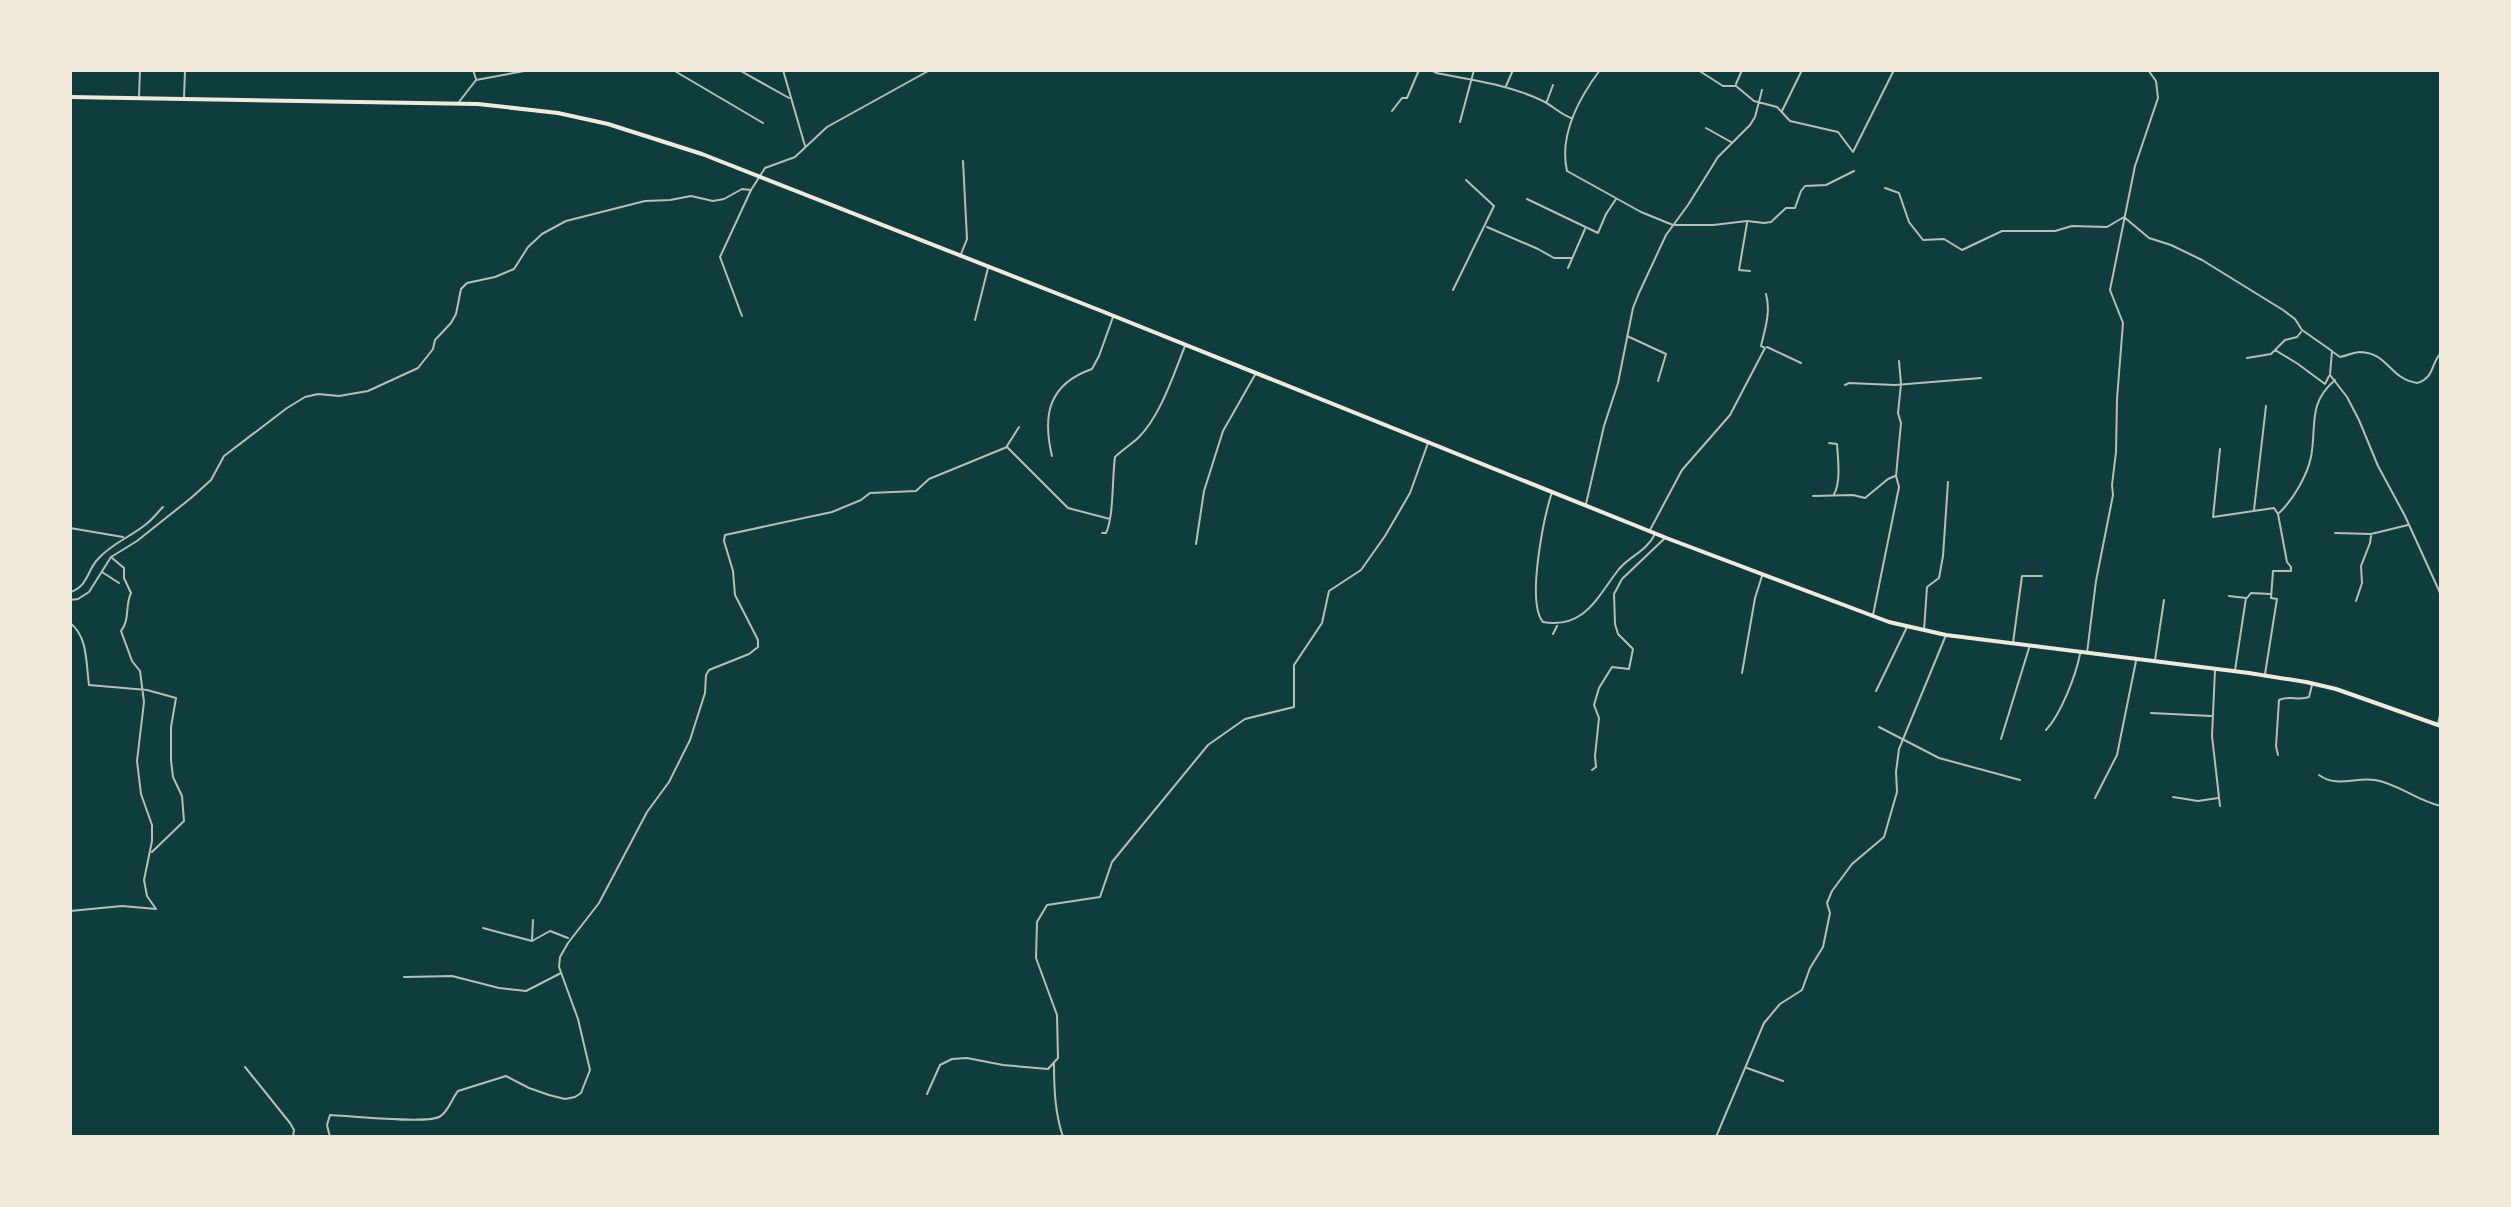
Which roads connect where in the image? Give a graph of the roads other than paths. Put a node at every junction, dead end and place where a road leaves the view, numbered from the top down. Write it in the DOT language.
graph roads {
  1 [pos="140,70"];
  2 [pos="185,70"];
  3 [pos="473,70"];
  4 [pos="530,70"];
  5 [pos="673,70"];
  6 [pos="739,70"];
  7 [pos="783,70"];
  8 [pos="930,70"];
  9 [pos="1419,70"];
  10 [pos="1431,70"];
  11 [pos="1474,70"];
  12 [pos="1513,70"];
  13 [pos="1600,70"];
  14 [pos="1698,70"];
  15 [pos="1742,70"];
  16 [pos="1802,70"];
  17 [pos="1894,70"];
  18 [pos="2148,70"];
  19 [pos="1471,79"];
  20 [pos="476,80"];
  21 [pos="1553,85"];
  22 [pos="1736,86"];
  23 [pos="1506,87"];
  24 [pos="1762,90"];
  25 [pos="70,97"];
  26 [pos="139,98"];
  27 [pos="790,98"];
  28 [pos="184,99"];
  29 [pos="1546,102"];
  30 [pos="1759,102"];
  31 [pos="458,103"];
  32 [pos="1392,111"];
  33 [pos="1782,112"];
  34 [pos="1572,119"];
  35 [pos="1460,122"];
  36 [pos="763,123"];
  37 [pos="1706,128"];
  38 [pos="1732,142"];
  39 [pos="806,148"];
  40 [pos="963,161"];
  41 [pos="1854,171"];
  42 [pos="760,178"];
  43 [pos="1466,180"];
  44 [pos="1885,188"];
  45 [pos="751,190"];
  46 [pos="1617,198"];
  47 [pos="1527,199"];
  48 [pos="2124,217"];
  49 [pos="1747,221"];
  50 [pos="1673,225"];
  51 [pos="1486,226"];
  52 [pos="1586,227"];
  53 [pos="960,256"];
  54 [pos="1572,258"];
  55 [pos="988,266"];
  56 [pos="1568,268"];
  57 [pos="1750,271"];
  58 [pos="1453,290"];
  59 [pos="1766,294"];
  60 [pos="742,316"];
  61 [pos="1113,316"];
  62 [pos="975,320"];
  63 [pos="2302,330"];
  64 [pos="1626,336"];
  65 [pos="1186,344"];
  66 [pos="1765,348"];
  67 [pos="2275,350"];
  68 [pos="2332,351"];
  69 [pos="2441,353"];
  70 [pos="2247,358"];
  71 [pos="1899,361"];
  72 [pos="1801,363"];
  73 [pos="1256,373"];
  74 [pos="2330,375"];
  75 [pos="1981,378"];
  76 [pos="2335,380"];
  77 [pos="1658,381"];
  78 [pos="1901,384"];
  79 [pos="1845,385"];
  80 [pos="2266,406"];
  81 [pos="1019,427"];
  82 [pos="1429,442"];
  83 [pos="1829,443"];
  84 [pos="1007,447"];
  85 [pos="2220,449"];
  86 [pos="1052,456"];
  87 [pos="1896,476"];
  88 [pos="1948,482"];
  89 [pos="1553,492"];
  90 [pos="1833,495"];
  91 [pos="1813,496"];
  92 [pos="1586,505"];
  93 [pos="163,507"];
  94 [pos="2253,511"];
  95 [pos="2278,514"];
  96 [pos="1110,519"];
  97 [pos="2409,524"];
  98 [pos="70,528"];
  99 [pos="1652,532"];
  100 [pos="1102,533"];
  101 [pos="2335,533"];
  102 [pos="2371,534"];
  103 [pos="124,537"];
  104 [pos="1666,538"];
  105 [pos="1196,544"];
  106 [pos="111,557"];
  107 [pos="101,571"];
  108 [pos="1763,575"];
  109 [pos="2042,576"];
  110 [pos="119,583"];
  111 [pos="70,592"];
  112 [pos="2271,594"];
  113 [pos="2441,595"];
  114 [pos="2229,596"];
  115 [pos="2246,598"];
  116 [pos="70,600"];
  117 [pos="2164,600"];
  118 [pos="2356,601"];
  119 [pos="1873,616"];
  120 [pos="70,623"];
  121 [pos="1558,625"];
  122 [pos="1907,626"];
  123 [pos="1924,631"];
  124 [pos="1553,634"];
  125 [pos="1946,635"];
  126 [pos="2013,644"];
  127 [pos="2029,646"];
  128 [pos="2084,654"];
  129 [pos="2136,660"];
  130 [pos="2155,661"];
  131 [pos="2215,669"];
  132 [pos="2234,671"];
  133 [pos="1742,673"];
  134 [pos="2265,676"];
  135 [pos="2312,684"];
  136 [pos="141,690"];
  137 [pos="1876,691"];
  138 [pos="2441,710"];
  139 [pos="2151,713"];
  140 [pos="2212,716"];
  141 [pos="2439,725"];
  142 [pos="1879,727"];
  143 [pos="2046,730"];
  144 [pos="1903,736"];
  145 [pos="2001,739"];
  146 [pos="2278,755"];
  147 [pos="1592,770"];
  148 [pos="2319,775"];
  149 [pos="2020,780"];
  150 [pos="2173,797"];
  151 [pos="2095,798"];
  152 [pos="2219,798"];
  153 [pos="2220,806"];
  154 [pos="2441,806"];
  155 [pos="150,854"];
  156 [pos="70,911"];
  157 [pos="533,920"];
  158 [pos="483,928"];
  159 [pos="571,939"];
  160 [pos="532,941"];
  161 [pos="562,972"];
  162 [pos="404,977"];
  163 [pos="1054,1063"];
  164 [pos="245,1067"];
  165 [pos="1746,1068"];
  166 [pos="1783,1081"];
  167 [pos="927,1094"];
  168 [pos="293,1137"];
  169 [pos="330,1137"];
  170 [pos="1063,1137"];
  171 [pos="1716,1137"];
  1 -- 26 [label="street"];
  2 -- 28 [label="street"];
  3 -- 20 [label="street"];
  4 -- 20 [label="street"];
  5 -- 36 [label="street"];
  6 -- 27 [label="street"];
  7 -- 27 [label="street"];
  8 -- 39 [label="street"];
  9 -- 32 [label="street"];
  10 -- 19 [label="street"];
  11 -- 19 [label="street"];
  12 -- 23 [label="street"];
  13 -- 34 [label="street"];
  14 -- 22 [label="street"];
  15 -- 22 [label="street"];
  16 -- 33 [label="street"];
  17 -- 33 [label="street"];
  18 -- 48 [label="street"];
  19 -- 23 [label="street"];
  19 -- 35 [label="street"];
  20 -- 31 [label="street"];
  21 -- 29 [label="street"];
  22 -- 30 [label="street"];
  23 -- 29 [label="street"];
  24 -- 30 [label="street"];
  25 -- 26 [label="highway"];
  26 -- 28 [label="highway"];
  27 -- 39 [label="street"];
  28 -- 31 [label="highway"];
  29 -- 34 [label="street"];
  30 -- 33 [label="street"];
  30 -- 38 [label="street"];
  31 -- 42 [label="highway"];
  34 -- 46 [label="street"];
  37 -- 38 [label="street"];
  38 -- 50 [label="street"];
  39 -- 42 [label="street"];
  40 -- 53 [label="street"];
  41 -- 49 [label="street"];
  42 -- 45 [label="street"];
  42 -- 53 [label="highway"];
  43 -- 51 [label="street"];
  44 -- 48 [label="street"];
  45 -- 60 [label="street"];
  45 -- 106 [label="street"];
  46 -- 50 [label="street"];
  46 -- 52 [label="street"];
  47 -- 52 [label="street"];
  48 -- 63 [label="street"];
  48 -- 128 [label="street"];
  49 -- 50 [label="street"];
  49 -- 57 [label="street"];
  50 -- 64 [label="street"];
  51 -- 54 [label="street"];
  51 -- 58 [label="street"];
  52 -- 54 [label="street"];
  53 -- 55 [label="highway"];
  54 -- 56 [label="street"];
  55 -- 61 [label="highway"];
  55 -- 62 [label="street"];
  59 -- 66 [label="street"];
  61 -- 65 [label="highway"];
  61 -- 86 [label="street"];
  63 -- 67 [label="street"];
  63 -- 68 [label="street"];
  64 -- 77 [label="street"];
  64 -- 92 [label="street"];
  65 -- 73 [label="highway"];
  65 -- 96 [label="street"];
  66 -- 72 [label="street"];
  66 -- 99 [label="street"];
  67 -- 70 [label="street"];
  67 -- 74 [label="street"];
  68 -- 69 [label="street"];
  68 -- 74 [label="street"];
  71 -- 78 [label="street"];
  73 -- 82 [label="highway"];
  73 -- 105 [label="street"];
  74 -- 76 [label="street"];
  75 -- 78 [label="street"];
  76 -- 95 [label="street"];
  76 -- 97 [label="street"];
  78 -- 79 [label="street"];
  78 -- 87 [label="street"];
  80 -- 94 [label="street"];
  81 -- 84 [label="street"];
  82 -- 89 [label="highway"];
  82 -- 163 [label="street"];
  83 -- 90 [label="street"];
  84 -- 96 [label="street"];
  84 -- 159 [label="street"];
  85 -- 94 [label="street"];
  87 -- 90 [label="street"];
  87 -- 119 [label="street"];
  88 -- 123 [label="street"];
  89 -- 92 [label="highway"];
  89 -- 121 [label="street"];
  90 -- 91 [label="street"];
  92 -- 99 [label="highway"];
  93 -- 103 [label="street"];
  94 -- 95 [label="street"];
  95 -- 112 [label="street"];
  96 -- 100 [label="street"];
  97 -- 102 [label="street"];
  97 -- 113 [label="street"];
  98 -- 103 [label="street"];
  99 -- 104 [label="highway"];
  99 -- 121 [label="street"];
  101 -- 102 [label="street"];
  102 -- 118 [label="street"];
  103 -- 111 [label="street"];
  104 -- 108 [label="highway"];
  104 -- 147 [label="street"];
  106 -- 107 [label="street"];
  106 -- 136 [label="street"];
  107 -- 110 [label="street"];
  107 -- 116 [label="street"];
  108 -- 119 [label="highway"];
  108 -- 133 [label="street"];
  109 -- 126 [label="street"];
  112 -- 115 [label="street"];
  112 -- 134 [label="street"];
  114 -- 115 [label="street"];
  115 -- 132 [label="street"];
  117 -- 130 [label="street"];
  119 -- 122 [label="highway"];
  120 -- 136 [label="street"];
  121 -- 124 [label="street"];
  122 -- 123 [label="highway"];
  122 -- 137 [label="street"];
  123 -- 125 [label="highway"];
  125 -- 126 [label="highway"];
  125 -- 144 [label="street"];
  126 -- 127 [label="highway"];
  127 -- 128 [label="highway"];
  127 -- 145 [label="street"];
  128 -- 129 [label="highway"];
  128 -- 143 [label="street"];
  129 -- 130 [label="highway"];
  129 -- 151 [label="street"];
  130 -- 131 [label="highway"];
  131 -- 132 [label="highway"];
  131 -- 140 [label="street"];
  132 -- 134 [label="highway"];
  134 -- 135 [label="highway"];
  135 -- 141 [label="highway"];
  135 -- 146 [label="street"];
  136 -- 155 [label="street"];
  136 -- 155 [label="street"];
  138 -- 141 [label="street"];
  139 -- 140 [label="street"];
  140 -- 152 [label="street"];
  142 -- 144 [label="street"];
  144 -- 149 [label="street"];
  144 -- 165 [label="street"];
  148 -- 154 [label="street"];
  150 -- 152 [label="street"];
  152 -- 153 [label="street"];
  155 -- 156 [label="street"];
  157 -- 160 [label="street"];
  158 -- 160 [label="street"];
  159 -- 160 [label="street"];
  159 -- 161 [label="street"];
  161 -- 162 [label="street"];
  161 -- 169 [label="street"];
  163 -- 167 [label="street"];
  163 -- 170 [label="street"];
  164 -- 168 [label="street"];
  165 -- 166 [label="street"];
  165 -- 171 [label="street"];
}
